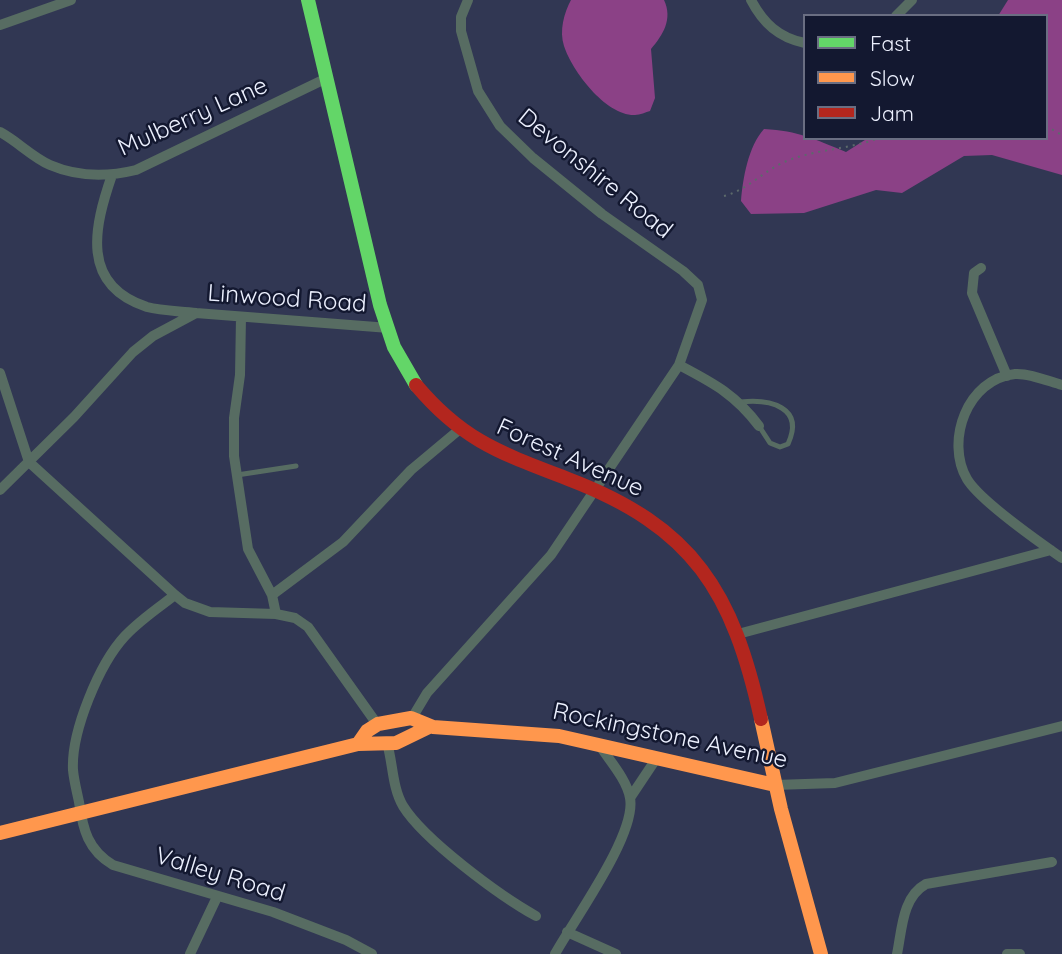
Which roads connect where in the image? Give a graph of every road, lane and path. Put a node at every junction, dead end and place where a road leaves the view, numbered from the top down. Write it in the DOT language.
graph roads {
  1 [pos="71,0"];
  2 [pos="308,0"];
  3 [pos="468,0"];
  4 [pos="751,0"];
  5 [pos="912,0"];
  6 [pos="899,14"];
  7 [pos="0,24"];
  8 [pos="803,42"];
  9 [pos="327,78"];
  10 [pos="0,132"];
  11 [pos="871,140"];
  12 [pos="112,175"];
  13 [pos="724,196"];
  14 [pos="981,268"];
  15 [pos="196,313"];
  16 [pos="240,317"];
  17 [pos="389,328"];
  18 [pos="678,365"];
  19 [pos="0,373"];
  20 [pos="1007,376"];
  21 [pos="1062,385"];
  22 [pos="741,402"];
  23 [pos="759,426"];
  24 [pos="460,429"];
  25 [pos="29,462"];
  26 [pos="296,466"];
  27 [pos="237,475"];
  28 [pos="0,490"];
  29 [pos="594,490"];
  30 [pos="1051,550"];
  31 [pos="1062,558"];
  32 [pos="175,595"];
  33 [pos="272,595"];
  34 [pos="276,614"];
  35 [pos="738,634"];
  36 [pos="412,718"];
  37 [pos="377,724"];
  38 [pos="1062,726"];
  39 [pos="429,727"];
  40 [pos="387,743"];
  41 [pos="358,744"];
  42 [pos="600,746"];
  43 [pos="656,759"];
  44 [pos="775,785"];
  45 [pos="630,798"];
  46 [pos="81,814"];
  47 [pos="0,833"];
  48 [pos="1052,862"];
  49 [pos="217,897"];
  50 [pos="536,916"];
  51 [pos="567,932"];
  52 [pos="190,954"];
  53 [pos="372,954"];
  54 [pos="555,954"];
  55 [pos="616,954"];
  56 [pos="821,954"];
  57 [pos="897,954"];
  58 [pos="1007,954"];
  59 [pos="1020,954"];
  1 -- 7 [label="street"];
  2 -- 9 [label="street, Forest Avenue"];
  3 -- 18 [label="street, Devonshire Road"];
  4 -- 8 [label="street"];
  5 -- 6 [label="street"];
  9 -- 12 [label="street, Mulberry Lane"];
  9 -- 17 [label="street, Forest Avenue"];
  10 -- 12 [label="street, Mulberry Lane"];
  11 -- 13 [label="path"];
  12 -- 15 [label="street"];
  14 -- 20 [label="street"];
  15 -- 16 [label="street, Linwood Road"];
  15 -- 25 [label="street, Linwood Road"];
  16 -- 17 [label="street, Linwood Road"];
  16 -- 27 [label="street"];
  17 -- 24 [label="street, Forest Avenue"];
  18 -- 22 [label="street"];
  18 -- 29 [label="street"];
  19 -- 25 [label="street"];
  20 -- 21 [label="street"];
  20 -- 30 [label="street"];
  22 -- 23 [label="street"];
  22 -- 23 [label="lane"];
  24 -- 29 [label="street, Forest Avenue"];
  24 -- 33 [label="street"];
  25 -- 28 [label="street, Linwood Road"];
  25 -- 32 [label="street"];
  26 -- 27 [label="lane"];
  27 -- 33 [label="street"];
  29 -- 35 [label="street, Forest Avenue"];
  29 -- 36 [label="street"];
  30 -- 31 [label="street"];
  30 -- 35 [label="street"];
  32 -- 34 [label="street"];
  32 -- 46 [label="street, Valley Road"];
  33 -- 34 [label="street"];
  34 -- 37 [label="street"];
  35 -- 44 [label="street, Forest Avenue"];
  36 -- 37 [label="street"];
  36 -- 39 [label="street, Rockingstone Avenue"];
  37 -- 41 [label="street"];
  38 -- 44 [label="street, Rockingstone Avenue"];
  39 -- 40 [label="street, Rockingstone Avenue"];
  39 -- 42 [label="street, Rockingstone Avenue"];
  40 -- 41 [label="street, Rockingstone Avenue"];
  40 -- 50 [label="street"];
  41 -- 46 [label="street, Rockingstone Avenue"];
  42 -- 43 [label="street, Rockingstone Avenue"];
  42 -- 45 [label="street"];
  43 -- 44 [label="street, Rockingstone Avenue"];
  43 -- 45 [label="street"];
  44 -- 56 [label="street, Forest Avenue"];
  45 -- 51 [label="street"];
  46 -- 47 [label="street, Rockingstone Avenue"];
  46 -- 49 [label="street, Valley Road"];
  48 -- 57 [label="street"];
  49 -- 52 [label="street"];
  49 -- 53 [label="street, Valley Road"];
  51 -- 54 [label="street"];
  51 -- 55 [label="street"];
  58 -- 59 [label="street"];
}
